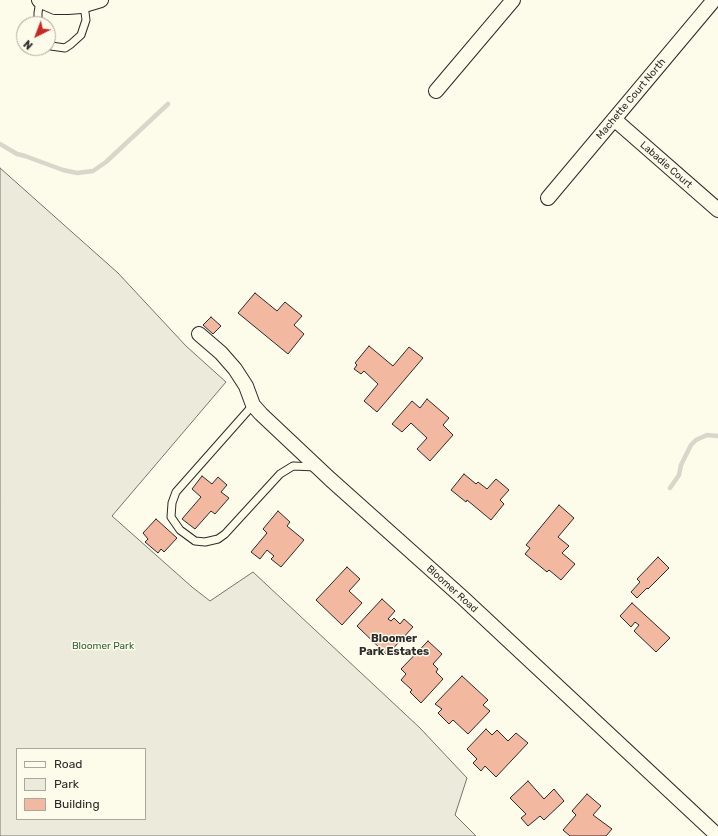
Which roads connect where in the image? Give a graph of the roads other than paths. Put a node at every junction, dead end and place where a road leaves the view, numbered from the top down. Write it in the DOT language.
graph roads {
  1 [pos="40,0"];
  2 [pos="101,0"];
  3 [pos="513,0"];
  4 [pos="714,0"];
  5 [pos="84,5"];
  6 [pos="718,5"];
  7 [pos="38,16"];
  8 [pos="56,47"];
  9 [pos="436,91"];
  10 [pos="614,120"];
  11 [pos="548,198"];
  12 [pos="718,210"];
  13 [pos="199,334"];
  14 [pos="254,405"];
  15 [pos="317,467"];
  16 [pos="718,836"];
  1 -- 5 [label="street"];
  1 -- 7 [label="lane"];
  2 -- 5 [label="street"];
  3 -- 9 [label="street"];
  4 -- 6 [label="street"];
  4 -- 10 [label="street, Machette Court North"];
  5 -- 8 [label="lane"];
  10 -- 11 [label="street, Machette Court North"];
  10 -- 12 [label="street, Labadie Court"];
  13 -- 14 [label="street, Bloomer Road"];
  14 -- 15 [label="street, Bloomer Road"];
  14 -- 15 [label="lane"];
  15 -- 16 [label="street, Bloomer Road"];
}
